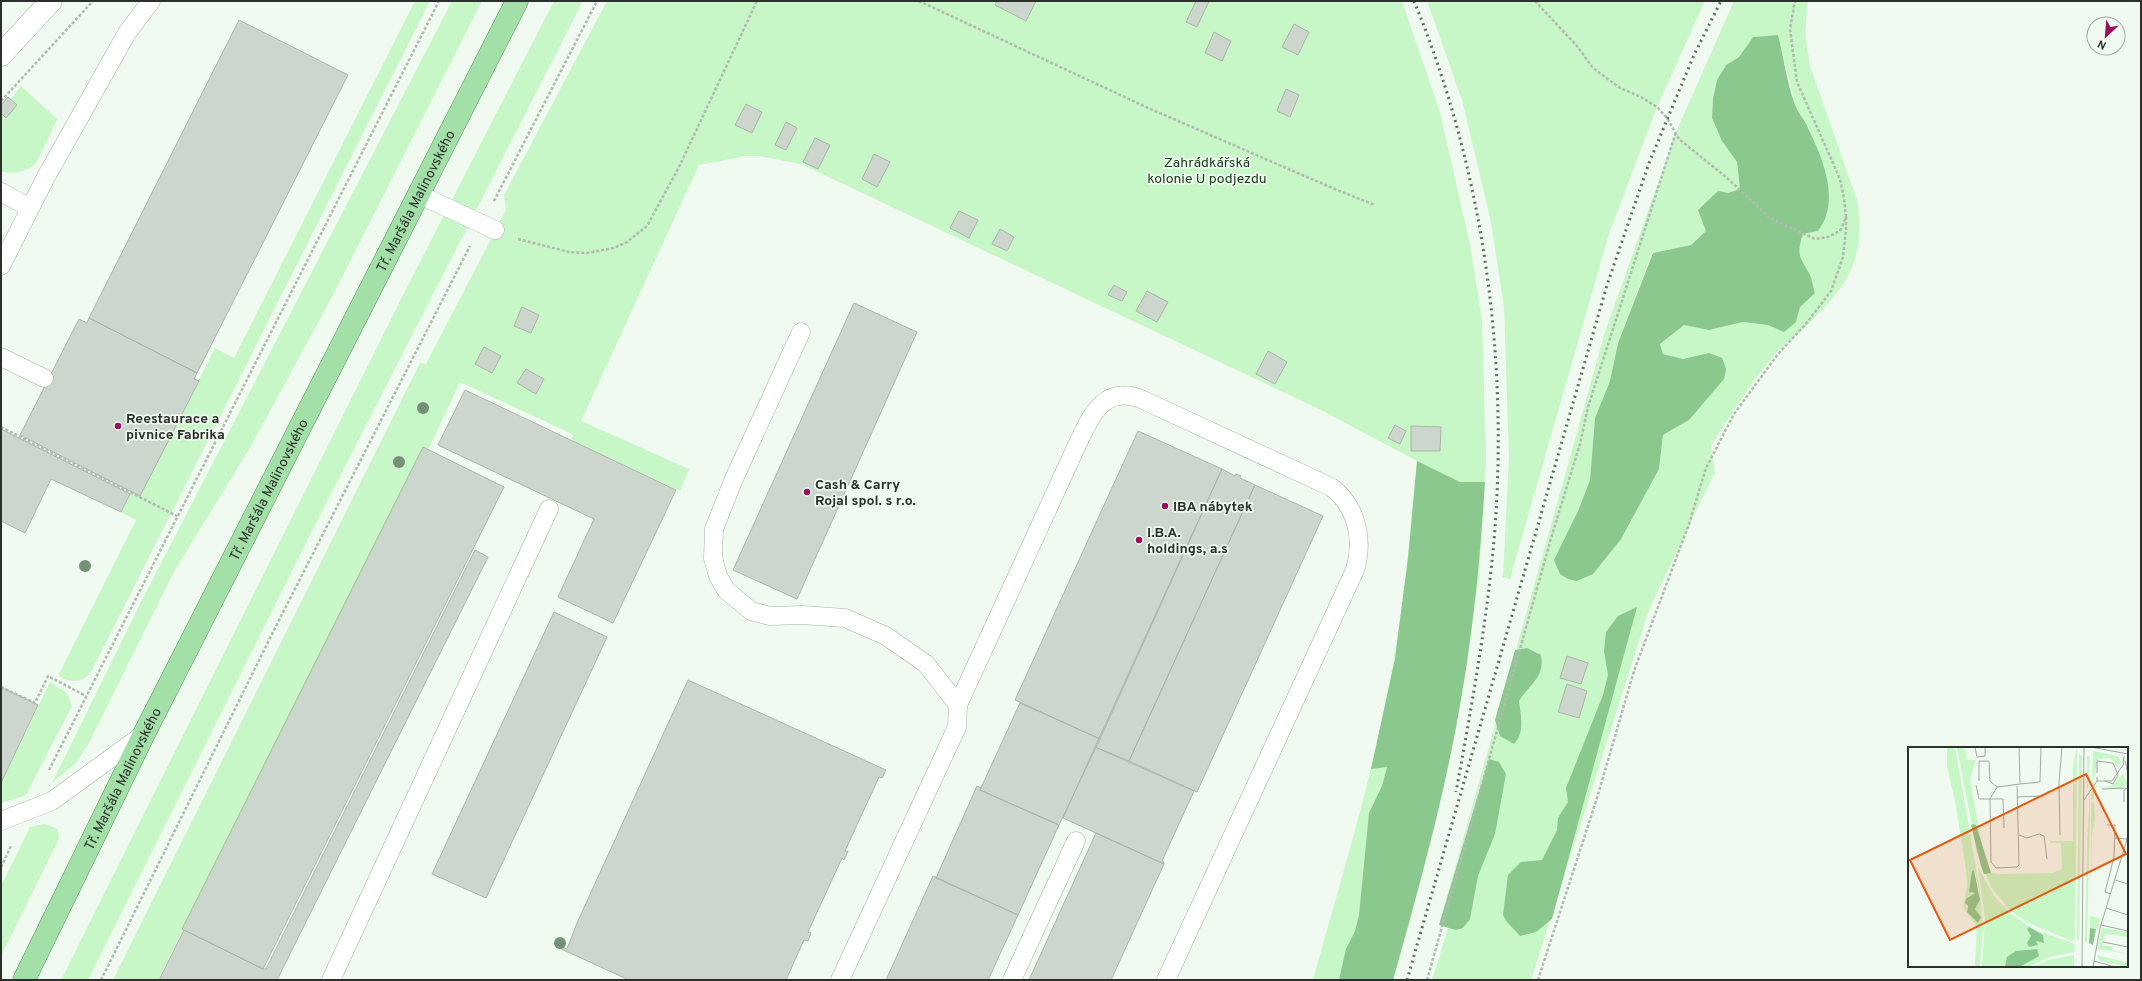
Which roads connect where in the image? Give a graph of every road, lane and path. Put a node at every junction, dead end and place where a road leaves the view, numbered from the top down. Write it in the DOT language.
graph roads {
  1 [pos="51,1"];
  2 [pos="93,1"];
  3 [pos="151,1"];
  4 [pos="440,1"];
  5 [pos="517,1"];
  6 [pos="597,1"];
  7 [pos="757,1"];
  8 [pos="919,1"];
  9 [pos="1535,1"];
  10 [pos="1795,1"];
  11 [pos="1,55"];
  12 [pos="1,101"];
  13 [pos="1676,132"];
  14 [pos="1,192"];
  15 [pos="418,194"];
  16 [pos="1375,205"];
  17 [pos="30,208"];
  18 [pos="1846,217"];
  19 [pos="489,227"];
  20 [pos="1,266"];
  21 [pos="801,332"];
  22 [pos="1,357"];
  23 [pos="44,378"];
  24 [pos="1,427"];
  25 [pos="549,509"];
  26 [pos="177,516"];
  27 [pos="1,687"];
  28 [pos="86,696"];
  29 [pos="958,705"];
  30 [pos="144,734"];
  31 [pos="28,810"];
  32 [pos="1,821"];
  33 [pos="1076,841"];
  34 [pos="1,867"];
  35 [pos="24,980"];
  36 [pos="101,980"];
  37 [pos="331,980"];
  38 [pos="840,980"];
  39 [pos="1012,980"];
  40 [pos="1166,980"];
  41 [pos="1427,980"];
  42 [pos="1538,980"];
  1 -- 11 [label="street"];
  2 -- 12 [label="path"];
  3 -- 17 [label="lane"];
  4 -- 26 [label="path"];
  5 -- 15 [label="main road, Tř. Maršála Malinovského"];
  6 -- 19 [label="path"];
  7 -- 19 [label="path"];
  8 -- 16 [label="path"];
  9 -- 13 [label="path"];
  10 -- 18 [label="path"];
  13 -- 18 [label="path"];
  13 -- 41 [label="path"];
  14 -- 17 [label="lane"];
  15 -- 19 [label="lane"];
  15 -- 30 [label="main road, Tř. Maršála Malinovského"];
  17 -- 20 [label="lane"];
  18 -- 42 [label="path"];
  19 -- 36 [label="path"];
  21 -- 29 [label="lane"];
  22 -- 23 [label="lane"];
  24 -- 26 [label="path"];
  25 -- 37 [label="lane"];
  26 -- 28 [label="path"];
  27 -- 28 [label="path"];
  28 -- 31 [label="path"];
  29 -- 38 [label="lane"];
  29 -- 40 [label="lane"];
  30 -- 31 [label="lane"];
  30 -- 35 [label="main road, Tř. Maršála Malinovského"];
  31 -- 32 [label="lane"];
  31 -- 34 [label="path"];
  33 -- 39 [label="lane"];
}
